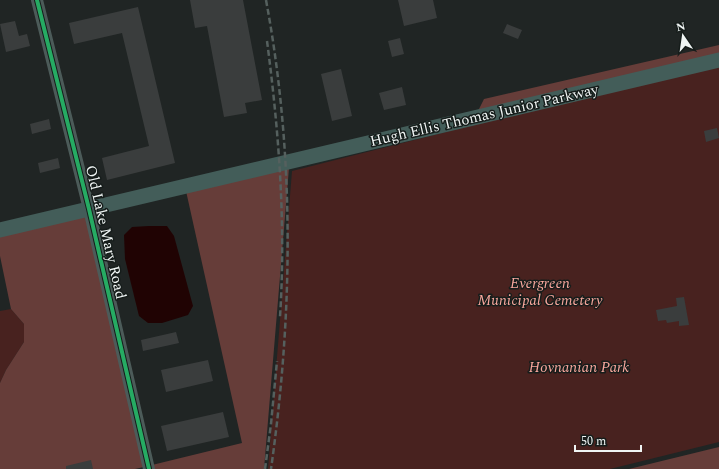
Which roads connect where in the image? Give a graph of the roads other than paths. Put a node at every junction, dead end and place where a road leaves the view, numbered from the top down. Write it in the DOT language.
graph roads {
  1 [pos="37,0"];
  2 [pos="719,60"];
  3 [pos="89,209"];
  4 [pos="0,230"];
  5 [pos="149,469"];
  1 -- 3 [label="street, Old Lake Mary Road"];
  2 -- 3 [label="main road, Hugh Ellis Thomas Junior Parkway"];
  3 -- 4 [label="main road"];
  3 -- 5 [label="street, Old Lake Mary Road"];
}
